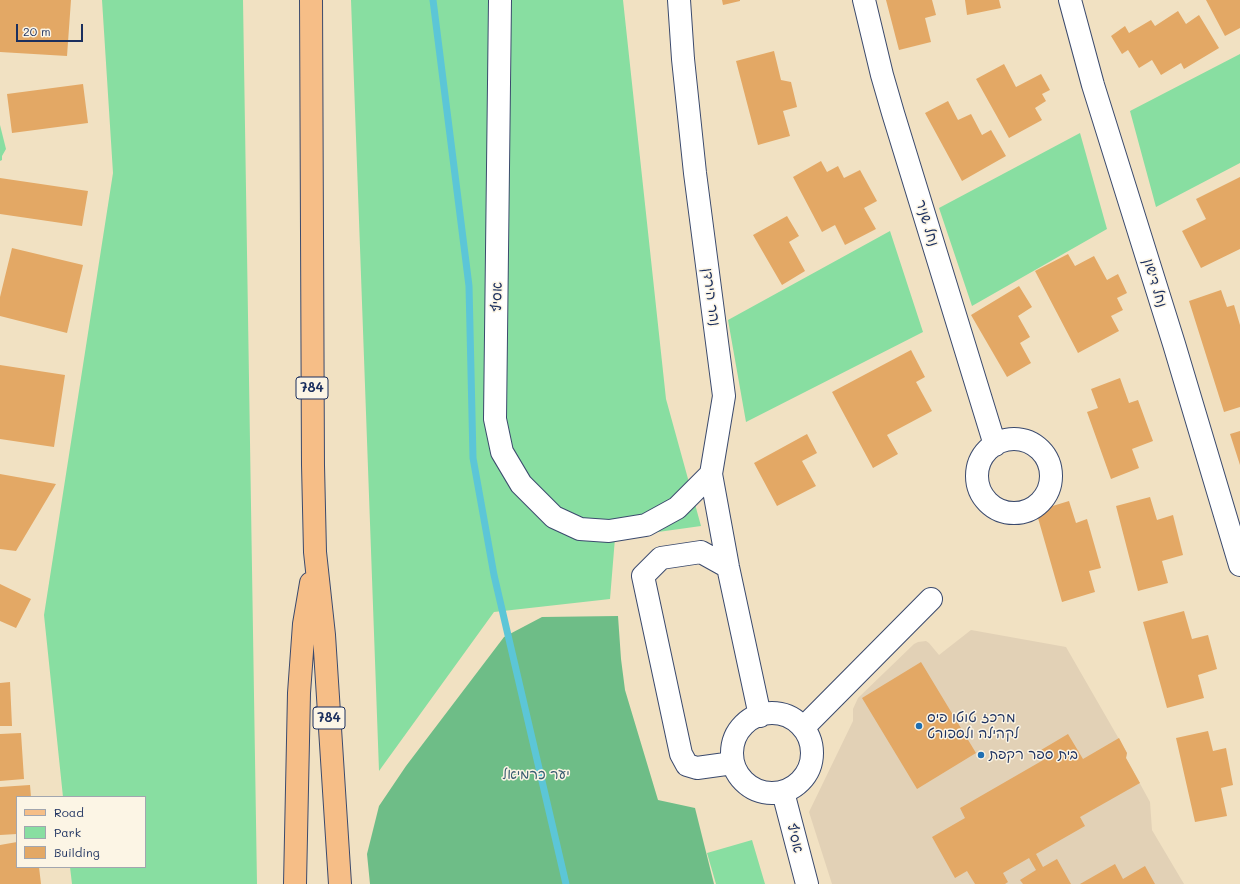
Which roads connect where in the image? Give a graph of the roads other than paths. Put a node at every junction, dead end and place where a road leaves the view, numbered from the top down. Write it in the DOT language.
graph roads {
  1 [pos="311,0"];
  2 [pos="500,0"];
  3 [pos="679,0"];
  4 [pos="864,0"];
  5 [pos="1070,0"];
  6 [pos="995,445"];
  7 [pos="711,474"];
  8 [pos="315,552"];
  9 [pos="1240,565"];
  10 [pos="728,567"];
  11 [pos="931,599"];
  12 [pos="760,716"];
  13 [pos="803,728"];
  14 [pos="733,763"];
  15 [pos="783,792"];
  16 [pos="295,884"];
  17 [pos="340,884"];
  18 [pos="807,884"];
  1 -- 8 [label="main road, 784"];
  2 -- 7 [label="street, אסיף"];
  3 -- 7 [label="street, נהר הירדן"];
  4 -- 6 [label="street, נחל שניר"];
  5 -- 9 [label="street, נחל דישון"];
  7 -- 10 [label="street, נהר הירדן"];
  8 -- 16 [label="main road"];
  8 -- 17 [label="main road, 784"];
  10 -- 12 [label="street, נהר הירדן"];
  10 -- 14 [label="street"];
  11 -- 13 [label="street"];
  12 -- 13 [label="street"];
  12 -- 14 [label="street"];
  13 -- 15 [label="street"];
  14 -- 15 [label="street"];
  15 -- 18 [label="street, אסיף"];
}
